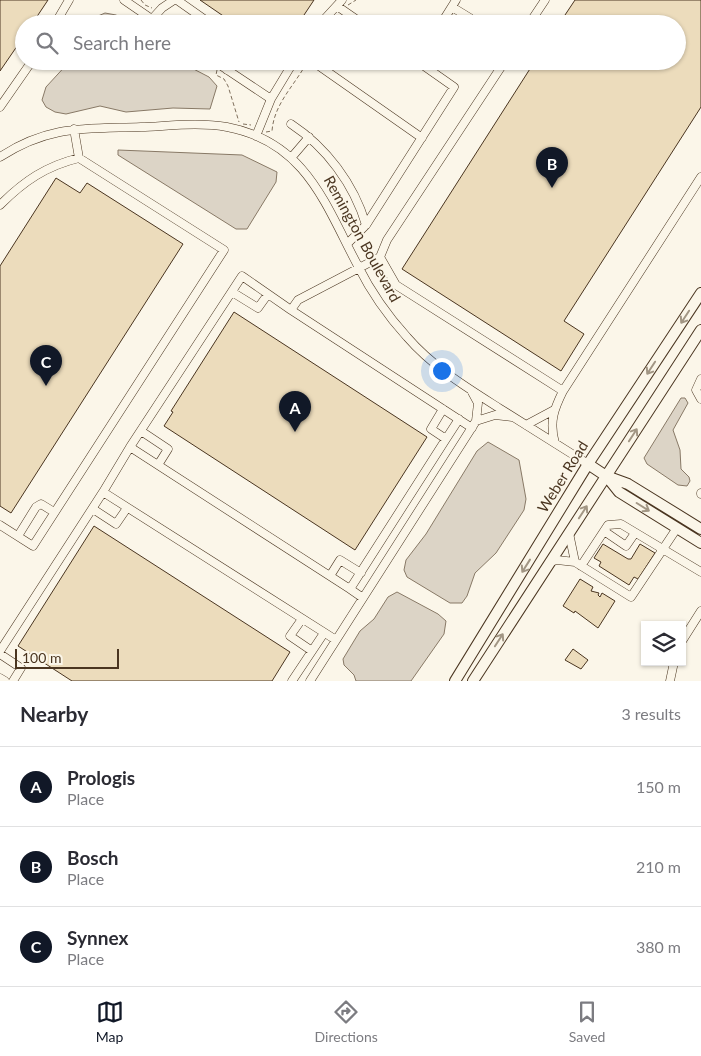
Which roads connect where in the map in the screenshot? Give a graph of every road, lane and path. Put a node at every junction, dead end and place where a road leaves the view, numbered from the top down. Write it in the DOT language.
graph roads {
  1 [pos="69,0"];
  2 [pos="175,0"];
  3 [pos="545,0"];
  4 [pos="128,1"];
  5 [pos="340,3"];
  6 [pos="454,3"];
  7 [pos="60,15"];
  8 [pos="147,15"];
  9 [pos="156,15"];
  10 [pos="198,15"];
  11 [pos="329,15"];
  12 [pos="353,15"];
  13 [pos="447,15"];
  14 [pos="467,15"];
  15 [pos="535,15"];
  16 [pos="26,70"];
  17 [pos="227,70"];
  18 [pos="289,70"];
  19 [pos="304,70"];
  20 [pos="325,70"];
  21 [pos="430,70"];
  22 [pos="499,70"];
  23 [pos="216,71"];
  24 [pos="272,99"];
  25 [pos="0,107"];
  26 [pos="291,124"];
  27 [pos="253,127"];
  28 [pos="74,129"];
  29 [pos="268,132"];
  30 [pos="256,136"];
  31 [pos="309,137"];
  32 [pos="422,138"];
  33 [pos="0,157"];
  34 [pos="79,158"];
  35 [pos="291,158"];
  36 [pos="701,177"];
  37 [pos="0,205"];
  38 [pos="366,225"];
  39 [pos="347,244"];
  40 [pos="380,257"];
  41 [pos="358,267"];
  42 [pos="232,292"];
  43 [pos="701,292"];
  44 [pos="268,294"];
  45 [pos="291,310"];
  46 [pos="701,330"];
  47 [pos="701,379"];
  48 [pos="472,390"];
  49 [pos="563,390"];
  50 [pos="701,399"];
  51 [pos="443,409"];
  52 [pos="554,410"];
  53 [pos="514,417"];
  54 [pos="459,419"];
  55 [pos="474,424"];
  56 [pos="526,425"];
  57 [pos="141,431"];
  58 [pos="446,439"];
  59 [pos="554,443"];
  60 [pos="130,447"];
  61 [pos="588,464"];
  62 [pos="158,465"];
  63 [pos="606,476"];
  64 [pos="103,492"];
  65 [pos="127,508"];
  66 [pos="93,509"];
  67 [pos="54,512"];
  68 [pos="0,525"];
  69 [pos="677,528"];
  70 [pos="701,529"];
  71 [pos="604,531"];
  72 [pos="569,533"];
  73 [pos="635,533"];
  74 [pos="18,536"];
  75 [pos="701,543"];
  76 [pos="664,549"];
  77 [pos="550,562"];
  78 [pos="578,564"];
  79 [pos="701,572"];
  80 [pos="361,573"];
  81 [pos="330,576"];
  82 [pos="350,589"];
  83 [pos="363,598"];
  84 [pos="701,611"];
  85 [pos="302,619"];
  86 [pos="324,633"];
  87 [pos="686,635"];
  88 [pos="336,640"];
  89 [pos="312,651"];
  90 [pos="0,653"];
  91 [pos="673,666"];
  92 [pos="0,678"];
  93 [pos="5,681"];
  94 [pos="13,681"];
  95 [pos="292,681"];
  96 [pos="310,681"];
  97 [pos="455,681"];
  98 [pos="473,681"];
  99 [pos="670,681"];
  1 -- 7 [label="street"];
  2 -- 9 [label="street"];
  2 -- 10 [label="street"];
  3 -- 15 [label="street"];
  4 -- 8 [label="street"];
  5 -- 11 [label="street"];
  5 -- 12 [label="street"];
  6 -- 13 [label="street"];
  6 -- 14 [label="street"];
  16 -- 25 [label="street"];
  17 -- 24 [label="street"];
  18 -- 24 [label="street"];
  19 -- 29 [label="path"];
  20 -- 32 [label="street"];
  21 -- 32 [label="street"];
  22 -- 40 [label="street"];
  23 -- 27 [label="path"];
  24 -- 30 [label="street"];
  26 -- 31 [label="street"];
  28 -- 30 [label="street, Remington Boulevard"];
  28 -- 33 [label="street, Remington Boulevard"];
  28 -- 34 [label="street"];
  30 -- 35 [label="street, Remington Boulevard"];
  31 -- 35 [label="street"];
  31 -- 38 [label="street"];
  32 -- 38 [label="street"];
  34 -- 37 [label="street"];
  34 -- 67 [label="street"];
  35 -- 39 [label="street, Remington Boulevard"];
  36 -- 49 [label="street"];
  38 -- 39 [label="street"];
  39 -- 41 [label="street, Remington Boulevard"];
  40 -- 41 [label="street"];
  40 -- 49 [label="street"];
  41 -- 45 [label="street"];
  41 -- 48 [label="street, Remington Boulevard"];
  42 -- 44 [label="street"];
  42 -- 44 [label="street"];
  42 -- 57 [label="street"];
  43 -- 61 [label="main road, Weber Road, one-way"];
  44 -- 45 [label="street"];
  45 -- 51 [label="street"];
  63 -- 46 [label="main road, one-way"];
  47 -- 50 [label="street"];
  48 -- 53 [label="street, Remington Boulevard"];
  48 -- 55 [label="street"];
  49 -- 52 [label="street"];
  51 -- 54 [label="street"];
  51 -- 58 [label="street"];
  52 -- 56 [label="street"];
  52 -- 59 [label="street"];
  53 -- 55 [label="street"];
  53 -- 56 [label="street, Remington Boulevard"];
  54 -- 55 [label="street"];
  54 -- 58 [label="street"];
  55 -- 83 [label="street"];
  56 -- 59 [label="street, Remington Boulevard"];
  57 -- 60 [label="street"];
  57 -- 62 [label="street"];
  58 -- 80 [label="street"];
  59 -- 61 [label="street, Remington Boulevard"];
  60 -- 62 [label="street"];
  60 -- 64 [label="street"];
  61 -- 63 [label="main road, Remington Boulevard"];
  61 -- 97 [label="main road, Weber Road, one-way"];
  62 -- 81 [label="street"];
  63 -- 69 [label="main road, one-way"];
  63 -- 70 [label="main road"];
  72 -- 63 [label="main road, one-way"];
  64 -- 65 [label="street"];
  64 -- 66 [label="street"];
  65 -- 66 [label="street"];
  65 -- 85 [label="street"];
  66 -- 90 [label="street"];
  67 -- 74 [label="street"];
  67 -- 74 [label="street"];
  68 -- 74 [label="street"];
  69 -- 75 [label="main road"];
  69 -- 76 [label="street"];
  71 -- 73 [label="street"];
  71 -- 73 [label="street"];
  71 -- 78 [label="street"];
  72 -- 77 [label="main road"];
  72 -- 78 [label="street"];
  73 -- 76 [label="street"];
  76 -- 78 [label="street"];
  76 -- 79 [label="street"];
  77 -- 78 [label="street"];
  98 -- 77 [label="main road, one-way"];
  80 -- 81 [label="street"];
  80 -- 82 [label="street"];
  81 -- 82 [label="street"];
  82 -- 83 [label="street"];
  83 -- 88 [label="street"];
  84 -- 87 [label="street"];
  85 -- 86 [label="street"];
  85 -- 89 [label="street"];
  86 -- 88 [label="street"];
  86 -- 89 [label="street"];
  88 -- 96 [label="street"];
  89 -- 95 [label="street"];
  90 -- 94 [label="street"];
  91 -- 99 [label="street"];
  92 -- 93 [label="street"];
}
